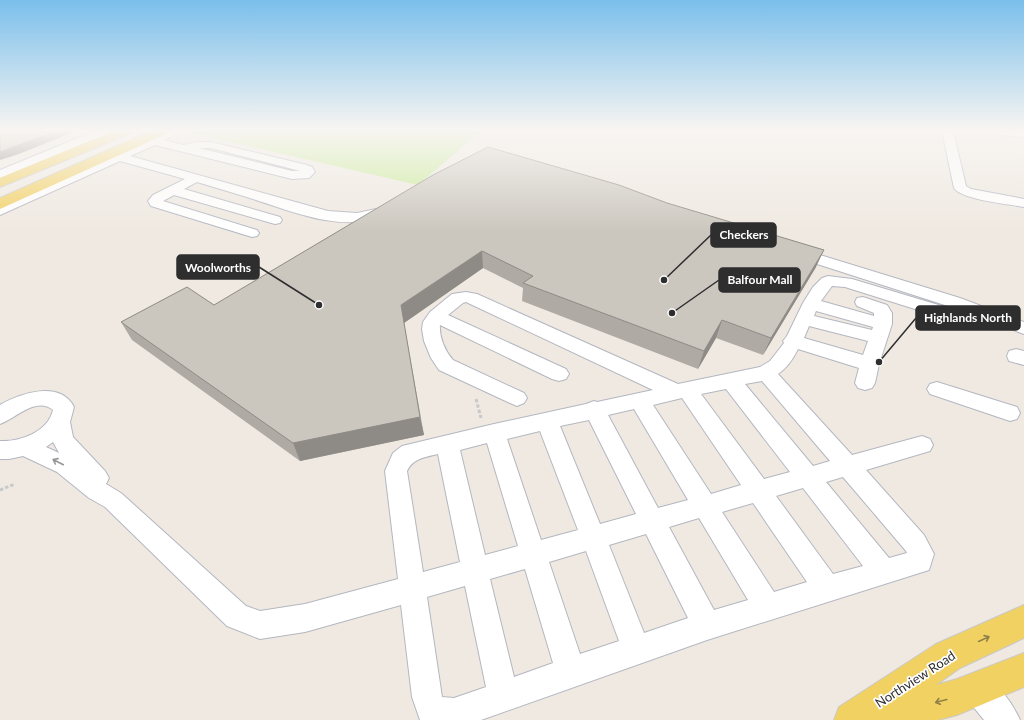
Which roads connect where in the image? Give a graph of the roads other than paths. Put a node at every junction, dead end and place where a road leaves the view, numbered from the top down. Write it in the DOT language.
graph roads {
  1 [pos="23,165"];
  2 [pos="44,165"];
  3 [pos="92,165"];
  4 [pos="102,165"];
  5 [pos="147,165"];
  6 [pos="250,165"];
  7 [pos="289,165"];
  8 [pos="955,165"];
  9 [pos="0,174"];
  10 [pos="196,178"];
  11 [pos="0,183"];
  12 [pos="173,190"];
  13 [pos="1024,203"];
  14 [pos="0,204"];
  15 [pos="399,204"];
  16 [pos="0,211"];
  17 [pos="275,220"];
  18 [pos="252,233"];
  19 [pos="781,248"];
  20 [pos="863,302"];
  21 [pos="808,311"];
  22 [pos="436,316"];
  23 [pos="1024,328"];
  24 [pos="880,331"];
  25 [pos="1024,335"];
  26 [pos="792,342"];
  27 [pos="869,364"];
  28 [pos="766,373"];
  29 [pos="559,374"];
  30 [pos="730,380"];
  31 [pos="865,382"];
  32 [pos="937,389"];
  33 [pos="682,390"];
  34 [pos="517,398"];
  35 [pos="639,400"];
  36 [pos="594,409"];
  37 [pos="1010,413"];
  38 [pos="0,416"];
  39 [pos="547,420"];
  40 [pos="60,423"];
  41 [pos="489,433"];
  42 [pos="447,443"];
  43 [pos="922,445"];
  44 [pos="7,450"];
  45 [pos="113,500"];
  46 [pos="884,572"];
  47 [pos="827,589"];
  48 [pos="768,607"];
  49 [pos="1024,621"];
  50 [pos="708,626"];
  51 [pos="637,650"];
  52 [pos="1024,670"];
  53 [pos="571,672"];
  54 [pos="978,688"];
  55 [pos="504,697"];
  56 [pos="426,715"];
  57 [pos="852,720"];
  58 [pos="870,720"];
  59 [pos="1004,720"];
  1 -- 9 [label="street"];
  2 -- 11 [label="main road"];
  3 -- 14 [label="main road"];
  4 -- 16 [label="street"];
  5 -- 10 [label="street"];
  6 -- 7 [label="street"];
  8 -- 13 [label="street"];
  10 -- 12 [label="street"];
  10 -- 15 [label="street"];
  12 -- 17 [label="street"];
  12 -- 18 [label="street"];
  19 -- 23 [label="street"];
  20 -- 24 [label="street"];
  21 -- 24 [label="street"];
  21 -- 25 [label="street"];
  21 -- 26 [label="street"];
  22 -- 29 [label="street"];
  22 -- 33 [label="street"];
  22 -- 34 [label="street"];
  24 -- 27 [label="street"];
  26 -- 27 [label="street"];
  26 -- 28 [label="street"];
  27 -- 31 [label="street"];
  28 -- 30 [label="street"];
  28 -- 46 [label="street"];
  30 -- 33 [label="street"];
  30 -- 46 [label="street"];
  32 -- 37 [label="street"];
  33 -- 35 [label="street"];
  33 -- 47 [label="street"];
  35 -- 36 [label="street"];
  35 -- 48 [label="street"];
  36 -- 39 [label="street"];
  36 -- 50 [label="street"];
  38 -- 40 [label="street"];
  39 -- 41 [label="street"];
  39 -- 51 [label="street"];
  40 -- 44 [label="street"];
  40 -- 45 [label="street"];
  41 -- 42 [label="street"];
  41 -- 53 [label="street"];
  42 -- 55 [label="street"];
  42 -- 56 [label="street"];
  43 -- 45 [label="street"];
  45 -- 44 [label="street, one-way"];
  46 -- 47 [label="street"];
  47 -- 48 [label="street"];
  48 -- 50 [label="street"];
  57 -- 49 [label="main road, Northview Road, one-way"];
  50 -- 51 [label="street"];
  51 -- 53 [label="street"];
  52 -- 54 [label="main road, Northview Road"];
  53 -- 55 [label="street"];
  54 -- 58 [label="main road, Northview Road, one-way"];
  54 -- 59 [label="street"];
  55 -- 56 [label="street"];
}
